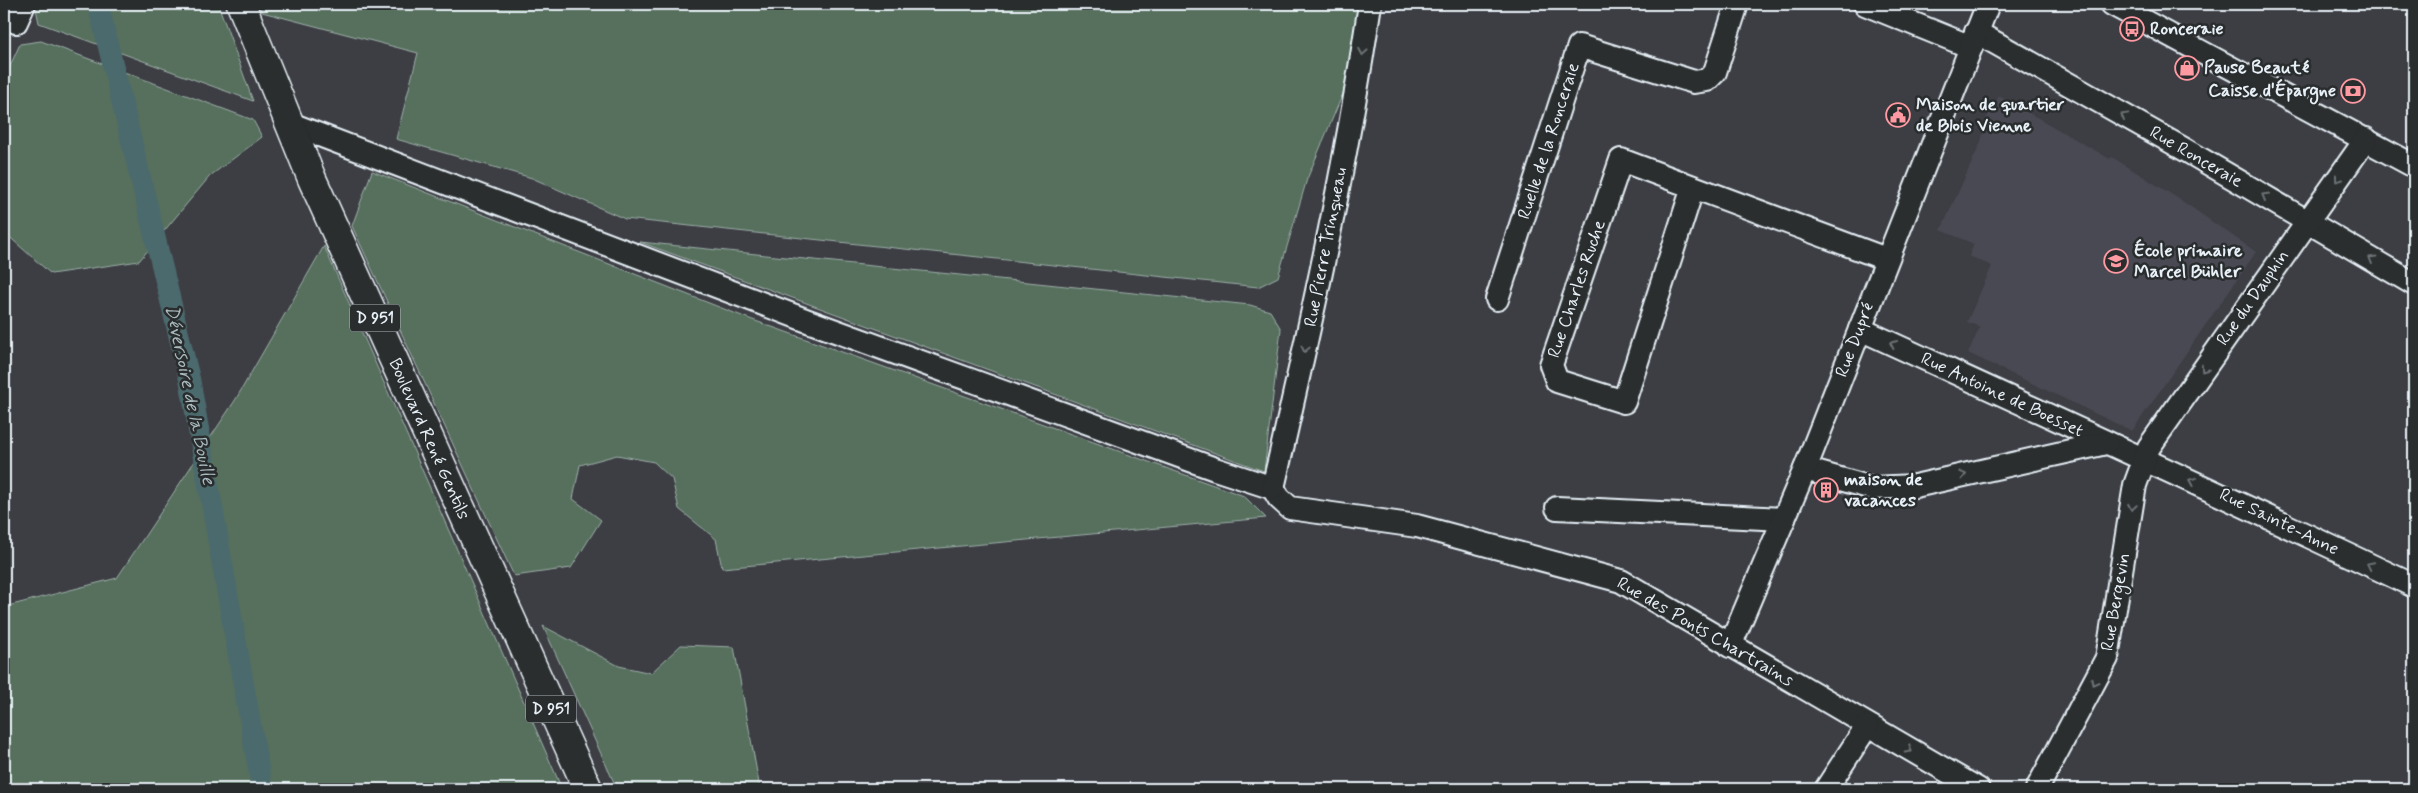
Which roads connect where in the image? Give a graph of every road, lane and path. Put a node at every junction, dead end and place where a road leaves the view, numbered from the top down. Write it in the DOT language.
graph roads {
  1 [pos="241,4"];
  2 [pos="1370,4"];
  3 [pos="1737,4"];
  4 [pos="1865,4"];
  5 [pos="1988,4"];
  6 [pos="2112,4"];
  7 [pos="1973,39"];
  8 [pos="288,123"];
  9 [pos="2366,140"];
  10 [pos="2414,166"];
  11 [pos="1693,187"];
  12 [pos="2307,221"];
  13 [pos="1886,259"];
  14 [pos="2414,284"];
  15 [pos="1497,299"];
  16 [pos="1860,329"];
  17 [pos="2106,443"];
  18 [pos="2143,460"];
  19 [pos="1805,469"];
  20 [pos="1273,488"];
  21 [pos="1556,508"];
  22 [pos="1784,519"];
  23 [pos="2414,586"];
  24 [pos="1730,646"];
  25 [pos="1867,726"];
  26 [pos="588,789"];
  27 [pos="1826,789"];
  28 [pos="1978,789"];
  29 [pos="2037,789"];
  1 -- 8 [label="main road, Boulevard René Gentils / D 951"];
  2 -- 20 [label="street, Rue Pierre Trinqueau, one-way"];
  3 -- 15 [label="street, Ruelle de la Ronceraie"];
  4 -- 7 [label="street"];
  5 -- 7 [label="street, Rue Dupré"];
  6 -- 9 [label="street"];
  12 -- 7 [label="street, Rue Ronceraie, one-way"];
  7 -- 13 [label="street, Rue Dupré"];
  8 -- 20 [label="street"];
  8 -- 26 [label="main road, Boulevard René Gentils / D 951"];
  9 -- 10 [label="street"];
  9 -- 12 [label="street, Rue du Dauphin, one-way"];
  11 -- 11 [label="street, Rue Charles Ruche"];
  11 -- 13 [label="street, Rue Charles Ruche"];
  14 -- 12 [label="street, Rue Ronceraie, one-way"];
  12 -- 18 [label="street, Rue du Dauphin, one-way"];
  13 -- 16 [label="street, Rue Dupré"];
  17 -- 16 [label="street, Rue Antoine de Boesset, one-way"];
  16 -- 19 [label="street, Rue Dupré"];
  17 -- 18 [label="street, Rue Antoine de Boesset"];
  19 -- 17 [label="street, one-way"];
  23 -- 18 [label="street, Rue Sainte-Anne, one-way"];
  18 -- 29 [label="street, Rue Bergevin, one-way"];
  19 -- 22 [label="street, Rue Dupré"];
  20 -- 24 [label="street, Rue des Ponts Chartrains"];
  21 -- 22 [label="street"];
  22 -- 24 [label="street, Rue Dupré"];
  24 -- 25 [label="street, Rue des Ponts Chartrains"];
  25 -- 27 [label="street"];
  25 -- 28 [label="street, Rue des Ponts Chartrains, one-way"];
}
